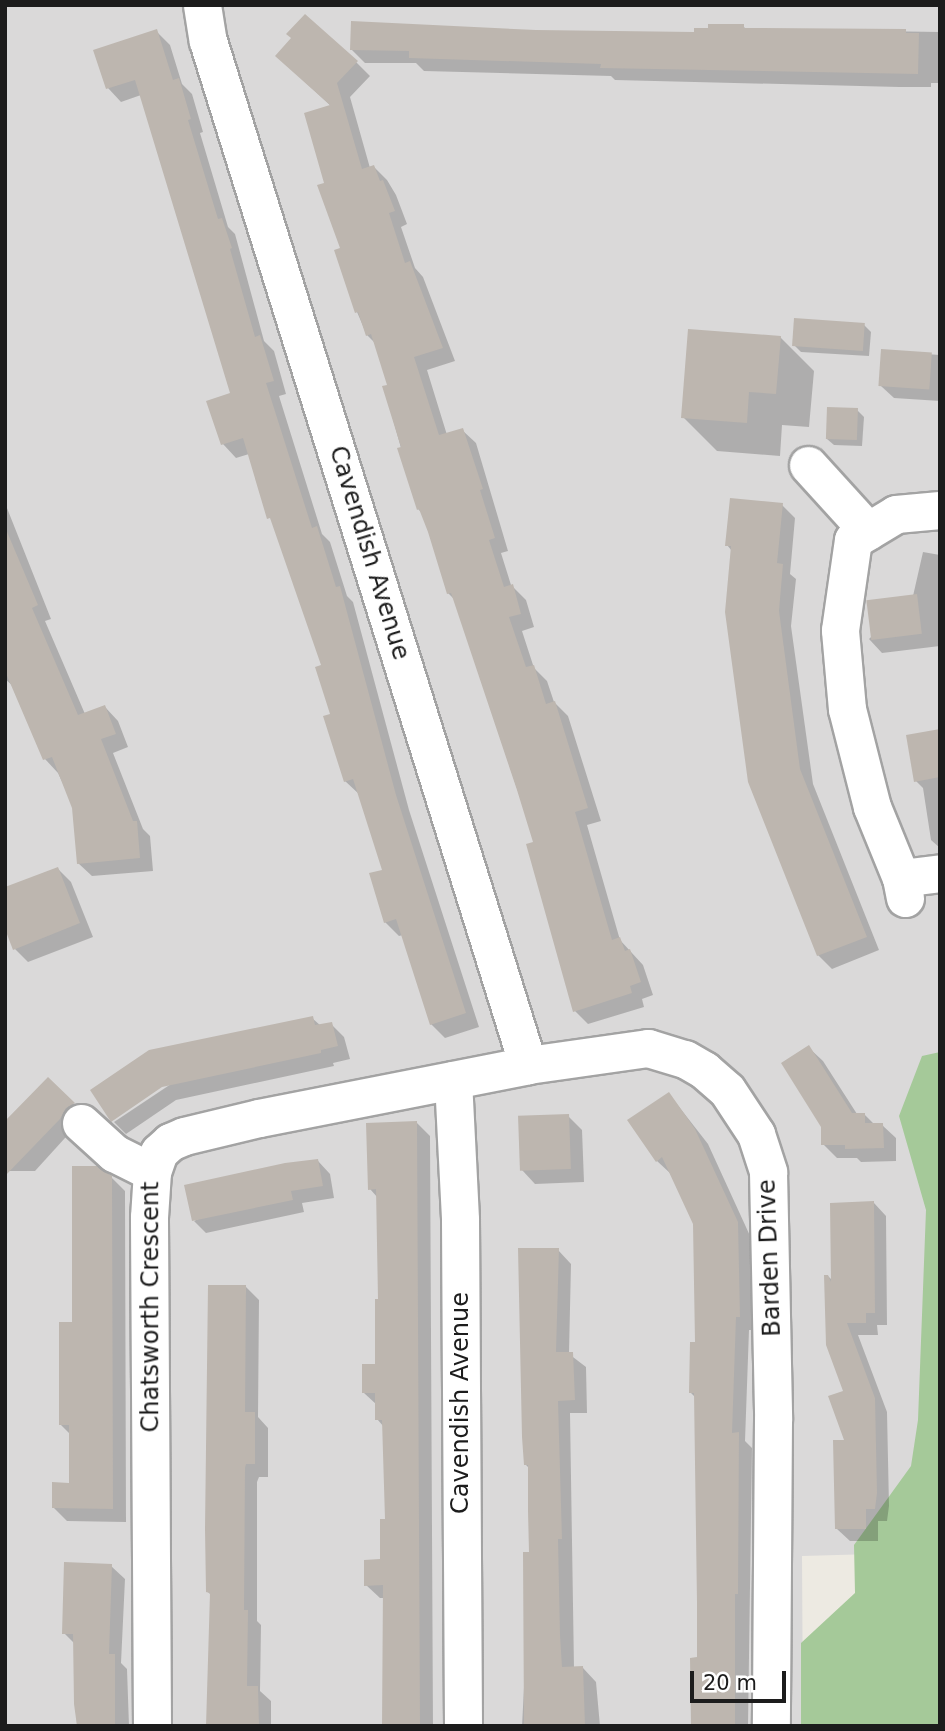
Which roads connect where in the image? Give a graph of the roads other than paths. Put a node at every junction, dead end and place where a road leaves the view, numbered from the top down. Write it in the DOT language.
graph roads {
  1 [pos="202,5"];
  2 [pos="808,465"];
  3 [pos="940,510"];
  4 [pos="868,531"];
  5 [pos="940,873"];
  6 [pos="528,1065"];
  7 [pos="453,1080"];
  8 [pos="80,1123"];
  9 [pos="152,1172"];
  10 [pos="152,1726"];
  11 [pos="463,1726"];
  12 [pos="771,1726"];
  1 -- 6 [label="street, Cavendish Avenue"];
  2 -- 4 [label="street"];
  3 -- 4 [label="street"];
  4 -- 5 [label="street"];
  6 -- 7 [label="street, Barden Drive"];
  6 -- 12 [label="street, Barden Drive"];
  7 -- 9 [label="street, Chatsworth Crescent"];
  7 -- 11 [label="street, Cavendish Avenue"];
  8 -- 9 [label="street"];
  9 -- 10 [label="street, Chatsworth Crescent"];
}
